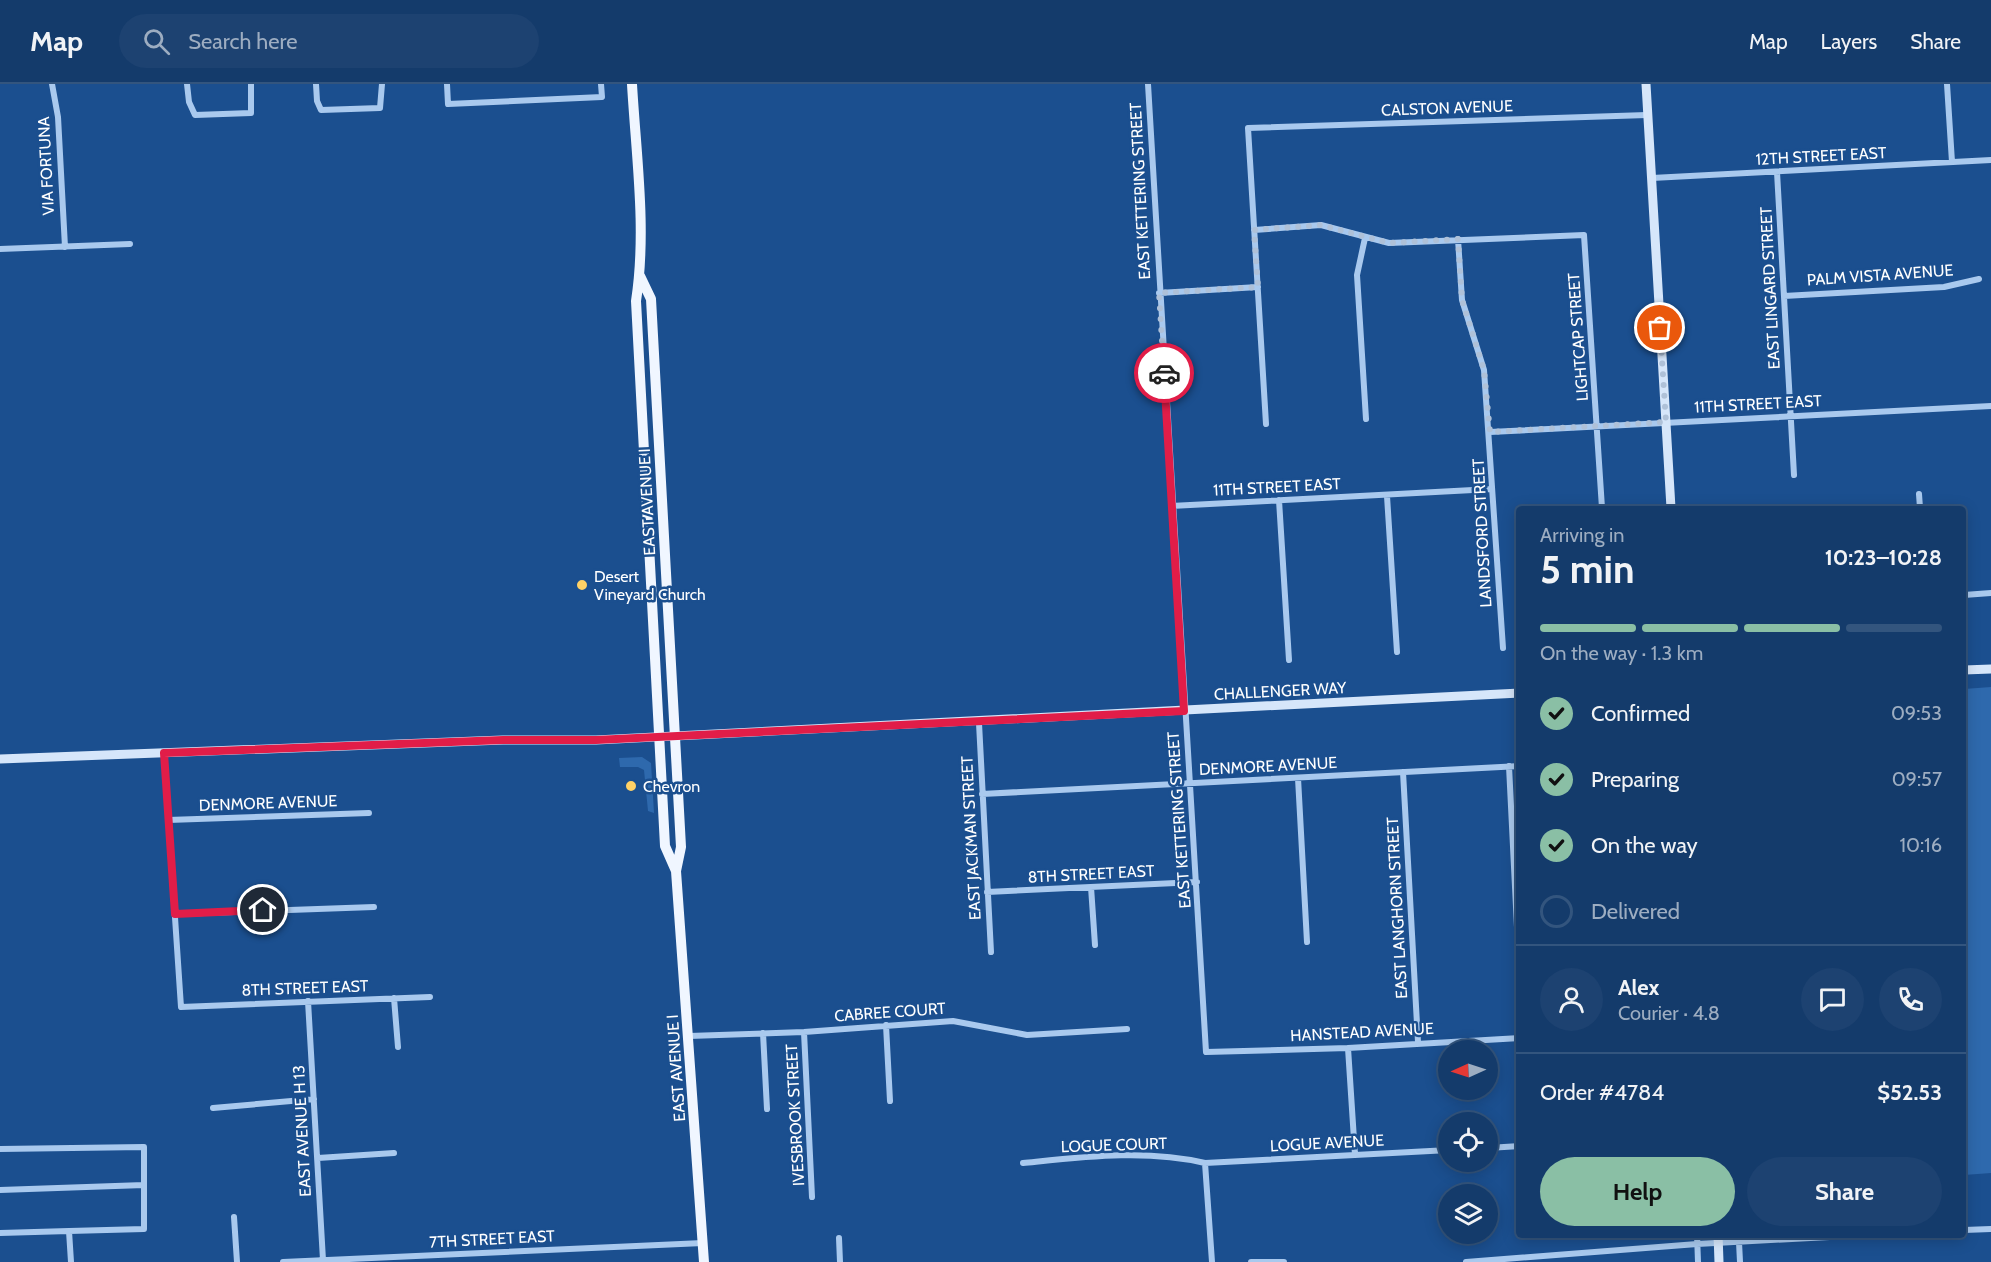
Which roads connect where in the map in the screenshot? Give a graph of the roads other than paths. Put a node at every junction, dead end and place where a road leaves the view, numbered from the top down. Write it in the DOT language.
graph roads {
  1 [pos="52,84"];
  2 [pos="187,84"];
  3 [pos="251,84"];
  4 [pos="316,84"];
  5 [pos="382,84"];
  6 [pos="447,84"];
  7 [pos="601,84"];
  8 [pos="633,84"];
  9 [pos="1148,84"];
  10 [pos="1646,84"];
  11 [pos="1947,84"];
  12 [pos="1647,115"];
  13 [pos="1991,160"];
  14 [pos="1952,162"];
  15 [pos="1777,172"];
  16 [pos="1652,178"];
  17 [pos="1254,230"];
  18 [pos="1365,238"];
  19 [pos="1458,239"];
  20 [pos="130,244"];
  21 [pos="64,248"];
  22 [pos="0,249"];
  23 [pos="640,276"];
  24 [pos="1979,279"];
  25 [pos="1258,287"];
  26 [pos="1159,293"];
  27 [pos="1784,296"];
  28 [pos="1991,406"];
  29 [pos="1790,416"];
  30 [pos="1366,418"];
  31 [pos="1666,422"];
  32 [pos="1266,424"];
  33 [pos="1598,427"];
  34 [pos="1490,432"];
  35 [pos="659,456"];
  36 [pos="645,457"];
  37 [pos="1794,475"];
  38 [pos="1492,489"];
  39 [pos="1919,494"];
  40 [pos="1387,496"];
  41 [pos="1279,500"];
  42 [pos="1172,506"];
  43 [pos="1602,506"];
  44 [pos="1671,506"];
  45 [pos="1920,506"];
  46 [pos="1991,593"];
  47 [pos="1966,595"];
  48 [pos="1503,648"];
  49 [pos="1397,652"];
  50 [pos="1289,660"];
  51 [pos="1991,669"];
  52 [pos="1966,670"];
  53 [pos="1516,693"];
  54 [pos="1184,711"];
  55 [pos="979,723"];
  56 [pos="675,734"];
  57 [pos="660,736"];
  58 [pos="164,753"];
  59 [pos="0,759"];
  60 [pos="1509,766"];
  61 [pos="1516,766"];
  62 [pos="1403,772"];
  63 [pos="1298,778"];
  64 [pos="1189,784"];
  65 [pos="982,794"];
  66 [pos="369,813"];
  67 [pos="168,820"];
  68 [pos="676,871"];
  69 [pos="1197,882"];
  70 [pos="1091,887"];
  71 [pos="987,892"];
  72 [pos="374,906"];
  73 [pos="1516,907"];
  74 [pos="175,914"];
  75 [pos="1307,942"];
  76 [pos="1095,945"];
  77 [pos="991,952"];
  78 [pos="430,997"];
  79 [pos="394,998"];
  80 [pos="308,1001"];
  81 [pos="886,1025"];
  82 [pos="1127,1029"];
  83 [pos="804,1032"];
  84 [pos="763,1033"];
  85 [pos="689,1036"];
  86 [pos="1516,1038"];
  87 [pos="1418,1042"];
  88 [pos="398,1047"];
  89 [pos="1348,1048"];
  90 [pos="1206,1052"];
  91 [pos="314,1099"];
  92 [pos="890,1101"];
  93 [pos="213,1108"];
  94 [pos="767,1109"];
  95 [pos="1516,1146"];
  96 [pos="1498,1147"];
  97 [pos="0,1149"];
  98 [pos="1438,1151"];
  99 [pos="394,1153"];
  100 [pos="1355,1155"];
  101 [pos="318,1158"];
  102 [pos="1023,1163"];
  103 [pos="1206,1163"];
  104 [pos="144,1185"];
  105 [pos="0,1190"];
  106 [pos="812,1197"];
  107 [pos="234,1217"];
  108 [pos="1991,1229"];
  109 [pos="1966,1230"];
  110 [pos="69,1231"];
  111 [pos="0,1233"];
  112 [pos="839,1238"];
  113 [pos="1697,1238"];
  114 [pos="1812,1238"];
  115 [pos="1718,1239"];
  116 [pos="1739,1242"];
  117 [pos="703,1243"];
  118 [pos="1697,1244"];
  119 [pos="386,1259"];
  120 [pos="323,1260"];
  121 [pos="71,1262"];
  122 [pos="237,1262"];
  123 [pos="283,1262"];
  124 [pos="704,1262"];
  125 [pos="840,1262"];
  126 [pos="1212,1262"];
  127 [pos="1251,1262"];
  128 [pos="1284,1262"];
  129 [pos="1466,1262"];
  130 [pos="1698,1262"];
  131 [pos="1719,1262"];
  132 [pos="1740,1262"];
  1 -- 21 [label="street, VIA FORTUNA"];
  2 -- 3 [label="street"];
  4 -- 5 [label="street"];
  6 -- 7 [label="street"];
  8 -- 23 [label="main road, EAST AVENUE I"];
  9 -- 26 [label="street, EAST KETTERING STREET"];
  10 -- 12 [label="main road"];
  11 -- 14 [label="street"];
  12 -- 16 [label="main road"];
  12 -- 17 [label="street, CALSTON AVENUE"];
  13 -- 14 [label="street, 12TH STREET EAST"];
  14 -- 15 [label="street, 12TH STREET EAST"];
  15 -- 16 [label="street, 12TH STREET EAST"];
  15 -- 27 [label="street, EAST LINGARD STREET"];
  16 -- 31 [label="main road"];
  17 -- 18 [label="street"];
  17 -- 25 [label="street"];
  18 -- 19 [label="street"];
  18 -- 30 [label="street"];
  19 -- 33 [label="street, LIGHTCAP STREET"];
  19 -- 34 [label="street, LANDSFORD STREET"];
  20 -- 21 [label="street"];
  21 -- 22 [label="street"];
  23 -- 35 [label="main road, EAST AVENUE I"];
  23 -- 36 [label="main road, EAST AVENUE I"];
  24 -- 27 [label="street, PALM VISTA AVENUE"];
  25 -- 26 [label="street"];
  25 -- 32 [label="street"];
  26 -- 42 [label="street, EAST KETTERING STREET"];
  27 -- 29 [label="street, EAST LINGARD STREET"];
  28 -- 29 [label="street, 11TH STREET EAST"];
  29 -- 31 [label="street, 11TH STREET EAST"];
  29 -- 37 [label="street, EAST LINGARD STREET"];
  31 -- 33 [label="street, 11TH STREET EAST"];
  31 -- 44 [label="main road"];
  33 -- 34 [label="street, 11TH STREET EAST"];
  33 -- 43 [label="street, LIGHTCAP STREET"];
  34 -- 38 [label="street, LANDSFORD STREET"];
  35 -- 36 [label="main road"];
  35 -- 56 [label="main road, EAST AVENUE I"];
  36 -- 57 [label="main road, EAST AVENUE I"];
  38 -- 40 [label="street, 11TH STREET EAST"];
  38 -- 48 [label="street, LANDSFORD STREET"];
  39 -- 45 [label="street"];
  40 -- 41 [label="street, 11TH STREET EAST"];
  40 -- 49 [label="street"];
  41 -- 42 [label="street, 11TH STREET EAST"];
  41 -- 50 [label="street"];
  42 -- 54 [label="street, EAST KETTERING STREET"];
  46 -- 47 [label="street"];
  51 -- 52 [label="main road"];
  53 -- 54 [label="main road, CHALLENGER WAY"];
  54 -- 55 [label="main road, CHALLENGER WAY"];
  54 -- 64 [label="street, EAST KETTERING STREET"];
  55 -- 56 [label="main road, CHALLENGER WAY"];
  55 -- 65 [label="street, EAST JACKMAN STREET"];
  56 -- 57 [label="main road, CHALLENGER WAY"];
  56 -- 68 [label="main road, EAST AVENUE I"];
  57 -- 58 [label="main road, CHALLENGER WAY"];
  57 -- 68 [label="main road, EAST AVENUE I"];
  58 -- 59 [label="main road, CHALLENGER WAY"];
  58 -- 67 [label="street"];
  60 -- 61 [label="street, DENMORE AVENUE"];
  60 -- 62 [label="street, DENMORE AVENUE"];
  60 -- 73 [label="street"];
  62 -- 63 [label="street, DENMORE AVENUE"];
  62 -- 87 [label="street, EAST LANGHORN STREET"];
  63 -- 64 [label="street, DENMORE AVENUE"];
  63 -- 75 [label="street"];
  64 -- 65 [label="street, DENMORE AVENUE"];
  64 -- 69 [label="street, EAST KETTERING STREET"];
  65 -- 71 [label="street, EAST JACKMAN STREET"];
  66 -- 67 [label="street, DENMORE AVENUE"];
  67 -- 74 [label="street"];
  68 -- 85 [label="main road, EAST AVENUE I"];
  69 -- 70 [label="street, 8TH STREET EAST"];
  69 -- 90 [label="street, EAST KETTERING STREET"];
  70 -- 71 [label="street, 8TH STREET EAST"];
  70 -- 76 [label="street"];
  71 -- 77 [label="street, EAST JACKMAN STREET"];
  72 -- 74 [label="street"];
  74 -- 80 [label="street, 8TH STREET EAST"];
  78 -- 79 [label="street, 8TH STREET EAST"];
  79 -- 80 [label="street, 8TH STREET EAST"];
  79 -- 88 [label="street"];
  80 -- 91 [label="street, EAST AVENUE H 13"];
  81 -- 82 [label="street, CABREE COURT"];
  81 -- 83 [label="street, CABREE COURT"];
  81 -- 92 [label="street"];
  83 -- 84 [label="street, CABREE COURT"];
  83 -- 106 [label="street, IVESBROOK STREET"];
  84 -- 85 [label="street, CABREE COURT"];
  84 -- 94 [label="street, IVESBROOK STREET"];
  85 -- 117 [label="main road, EAST AVENUE I"];
  86 -- 87 [label="street, HANSTEAD AVENUE"];
  87 -- 89 [label="street, HANSTEAD AVENUE"];
  89 -- 90 [label="street, HANSTEAD AVENUE"];
  89 -- 100 [label="street"];
  91 -- 93 [label="street"];
  91 -- 101 [label="street, EAST AVENUE H 13"];
  95 -- 96 [label="street"];
  97 -- 104 [label="street"];
  98 -- 100 [label="street, LOGUE AVENUE"];
  99 -- 101 [label="street"];
  100 -- 103 [label="street, LOGUE AVENUE"];
  101 -- 120 [label="street, EAST AVENUE H 13"];
  102 -- 103 [label="street, LOGUE COURT"];
  103 -- 126 [label="street"];
  104 -- 105 [label="street"];
  104 -- 110 [label="street"];
  107 -- 122 [label="street"];
  108 -- 109 [label="street"];
  110 -- 111 [label="street"];
  110 -- 121 [label="street"];
  112 -- 125 [label="street"];
  113 -- 118 [label="street"];
  114 -- 116 [label="street"];
  115 -- 116 [label="street"];
  115 -- 118 [label="street"];
  115 -- 131 [label="main road"];
  116 -- 132 [label="street"];
  117 -- 119 [label="street, 7TH STREET EAST"];
  117 -- 124 [label="main road, EAST AVENUE I"];
  118 -- 129 [label="street"];
  118 -- 130 [label="street"];
  119 -- 120 [label="street, 7TH STREET EAST"];
  120 -- 123 [label="street, 7TH STREET EAST"];
  127 -- 128 [label="street"];
}
